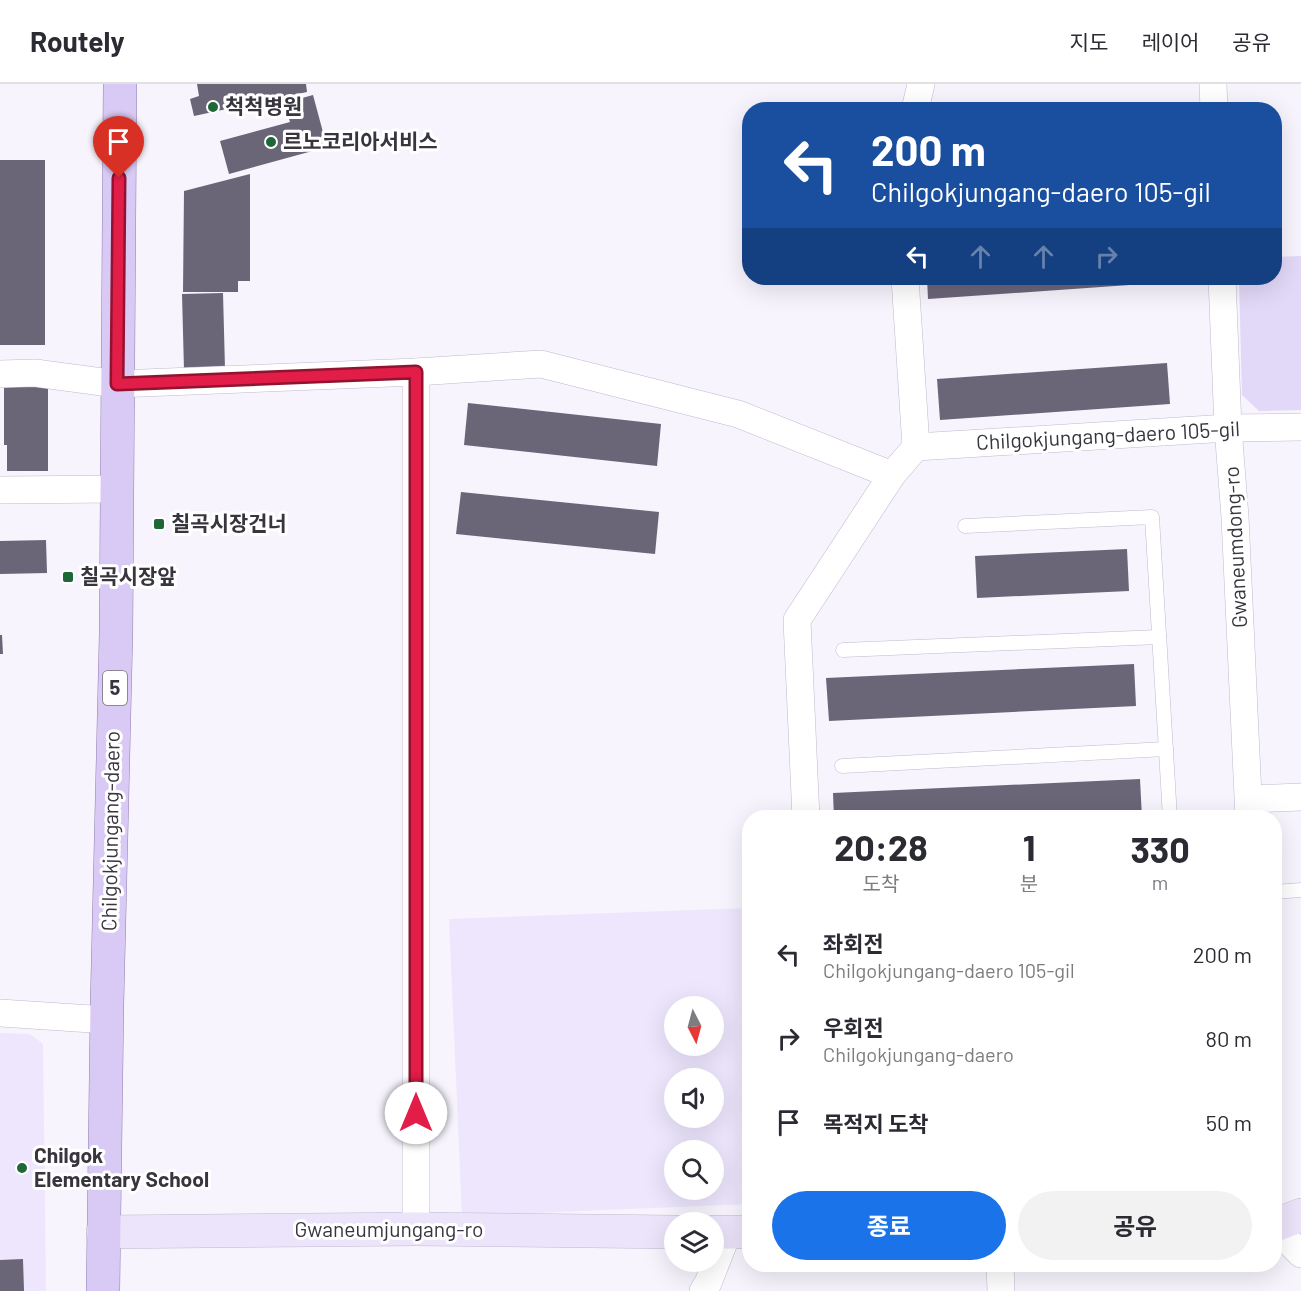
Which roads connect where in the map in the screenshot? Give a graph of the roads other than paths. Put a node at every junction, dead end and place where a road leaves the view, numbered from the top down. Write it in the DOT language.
graph roads {
  1 [pos="120,84"];
  2 [pos="921,84"];
  3 [pos="1213,84"];
  4 [pos="917,102"];
  5 [pos="1214,102"];
  6 [pos="905,285"];
  7 [pos="1222,285"];
  8 [pos="416,372"];
  9 [pos="0,374"];
  10 [pos="117,384"];
  11 [pos="1301,427"];
  12 [pos="1228,428"];
  13 [pos="916,447"];
  14 [pos="892,476"];
  15 [pos="0,489"];
  16 [pos="117,489"];
  17 [pos="965,526"];
  18 [pos="1160,636"];
  19 [pos="843,650"];
  20 [pos="1166,749"];
  21 [pos="842,766"];
  22 [pos="1301,797"];
  23 [pos="1249,808"];
  24 [pos="806,810"];
  25 [pos="1170,810"];
  26 [pos="1301,890"];
  27 [pos="1282,891"];
  28 [pos="0,1013"];
  29 [pos="107,1020"];
  30 [pos="1301,1215"];
  31 [pos="1282,1223"];
  32 [pos="416,1229"];
  33 [pos="104,1232"];
  34 [pos="664,1232"];
  35 [pos="731,1232"];
  36 [pos="1282,1234"];
  37 [pos="1301,1254"];
  38 [pos="1000,1272"];
  39 [pos="103,1291"];
  40 [pos="703,1291"];
  41 [pos="1001,1291"];
  1 -- 10 [label="main road, Chilgokjungang-daero / 5"];
  2 -- 4 [label="street"];
  3 -- 5 [label="street"];
  6 -- 13 [label="street"];
  7 -- 12 [label="street, Gwaneumdong-ro"];
  8 -- 10 [label="street"];
  8 -- 14 [label="street"];
  8 -- 32 [label="street"];
  9 -- 10 [label="street"];
  10 -- 16 [label="main road, Chilgokjungang-daero / 5"];
  11 -- 12 [label="street, Chilgokjungang-daero 105-gil"];
  12 -- 13 [label="street, Chilgokjungang-daero 105-gil"];
  12 -- 23 [label="street, Gwaneumdong-ro"];
  13 -- 14 [label="street"];
  14 -- 24 [label="street"];
  15 -- 16 [label="street"];
  16 -- 29 [label="main road, Chilgokjungang-daero / 5"];
  17 -- 18 [label="lane"];
  18 -- 19 [label="lane"];
  18 -- 20 [label="lane"];
  20 -- 21 [label="lane"];
  20 -- 25 [label="lane"];
  22 -- 23 [label="street"];
  26 -- 27 [label="lane"];
  28 -- 29 [label="street"];
  29 -- 33 [label="main road, Chilgokjungang-daero / 5"];
  30 -- 31 [label="main road"];
  32 -- 33 [label="main road, Gwaneumjungang-ro"];
  32 -- 34 [label="main road, Gwaneumjungang-ro"];
  33 -- 39 [label="main road, Chilgokjungang-daero / 5"];
  35 -- 40 [label="street"];
  36 -- 37 [label="street"];
  38 -- 41 [label="street"];
}
